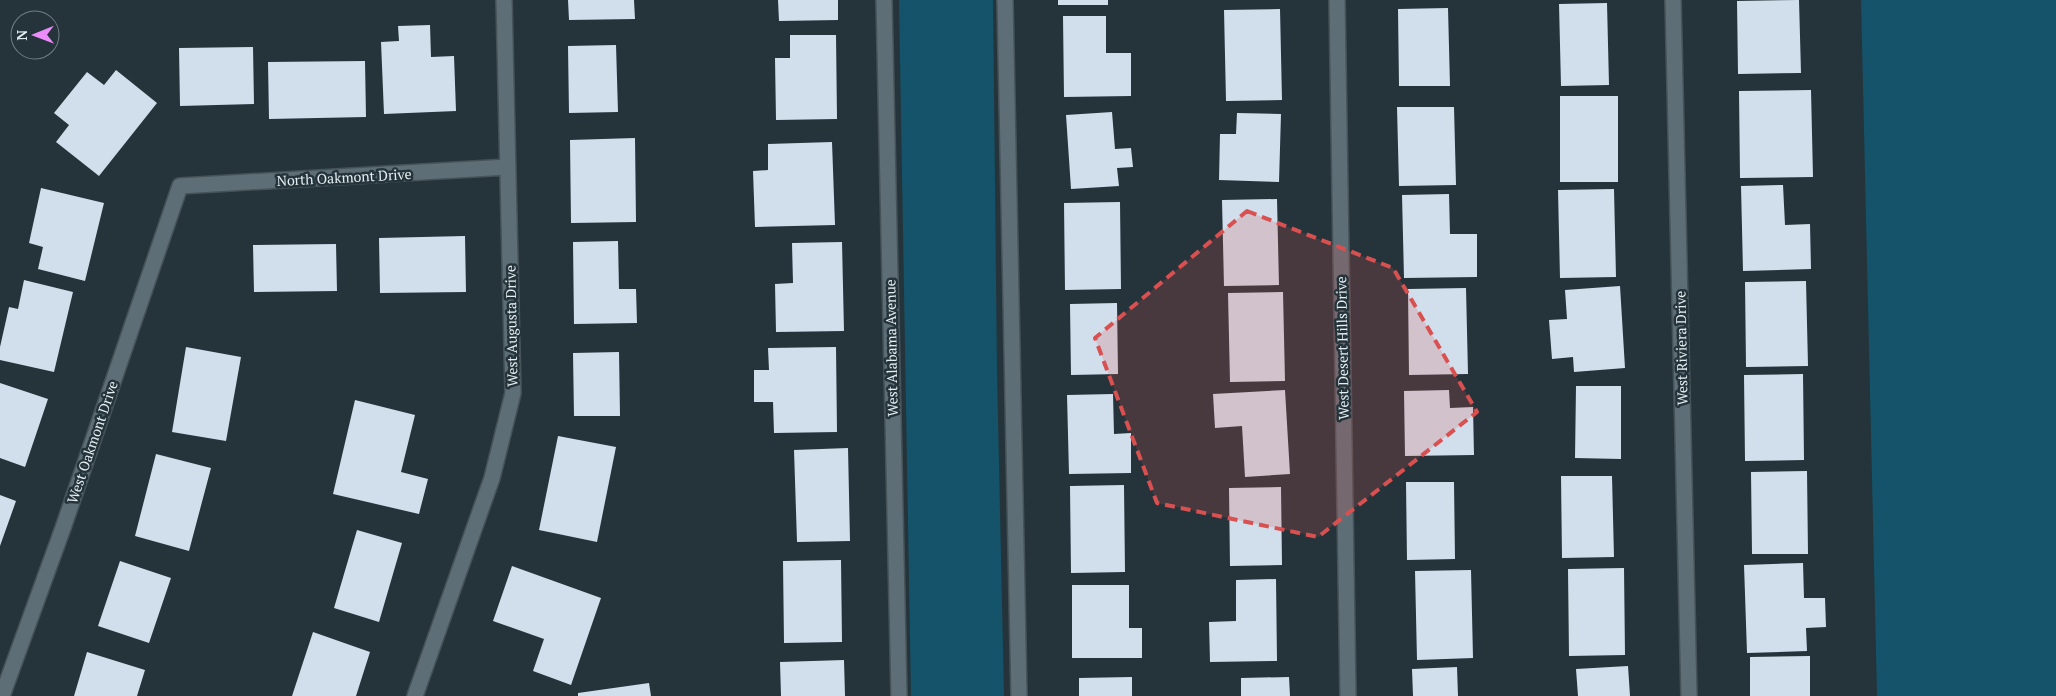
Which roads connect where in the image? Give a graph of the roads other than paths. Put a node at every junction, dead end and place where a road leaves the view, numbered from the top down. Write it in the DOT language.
graph roads {
  1 [pos="504,0"];
  2 [pos="884,0"];
  3 [pos="1005,0"];
  4 [pos="1337,0"];
  5 [pos="1673,0"];
  6 [pos="508,167"];
  7 [pos="180,186"];
  8 [pos="2,696"];
  9 [pos="415,696"];
  10 [pos="898,696"];
  11 [pos="1019,696"];
  12 [pos="1348,696"];
  13 [pos="1688,696"];
  1 -- 6 [label="street, West Augusta Drive"];
  2 -- 10 [label="street, West Alabama Avenue"];
  3 -- 11 [label="street"];
  4 -- 12 [label="street, West Desert Hills Drive"];
  5 -- 13 [label="street, West Riviera Drive"];
  6 -- 7 [label="street, North Oakmont Drive"];
  6 -- 9 [label="street, West Augusta Drive"];
  7 -- 8 [label="street, West Oakmont Drive"];
}
